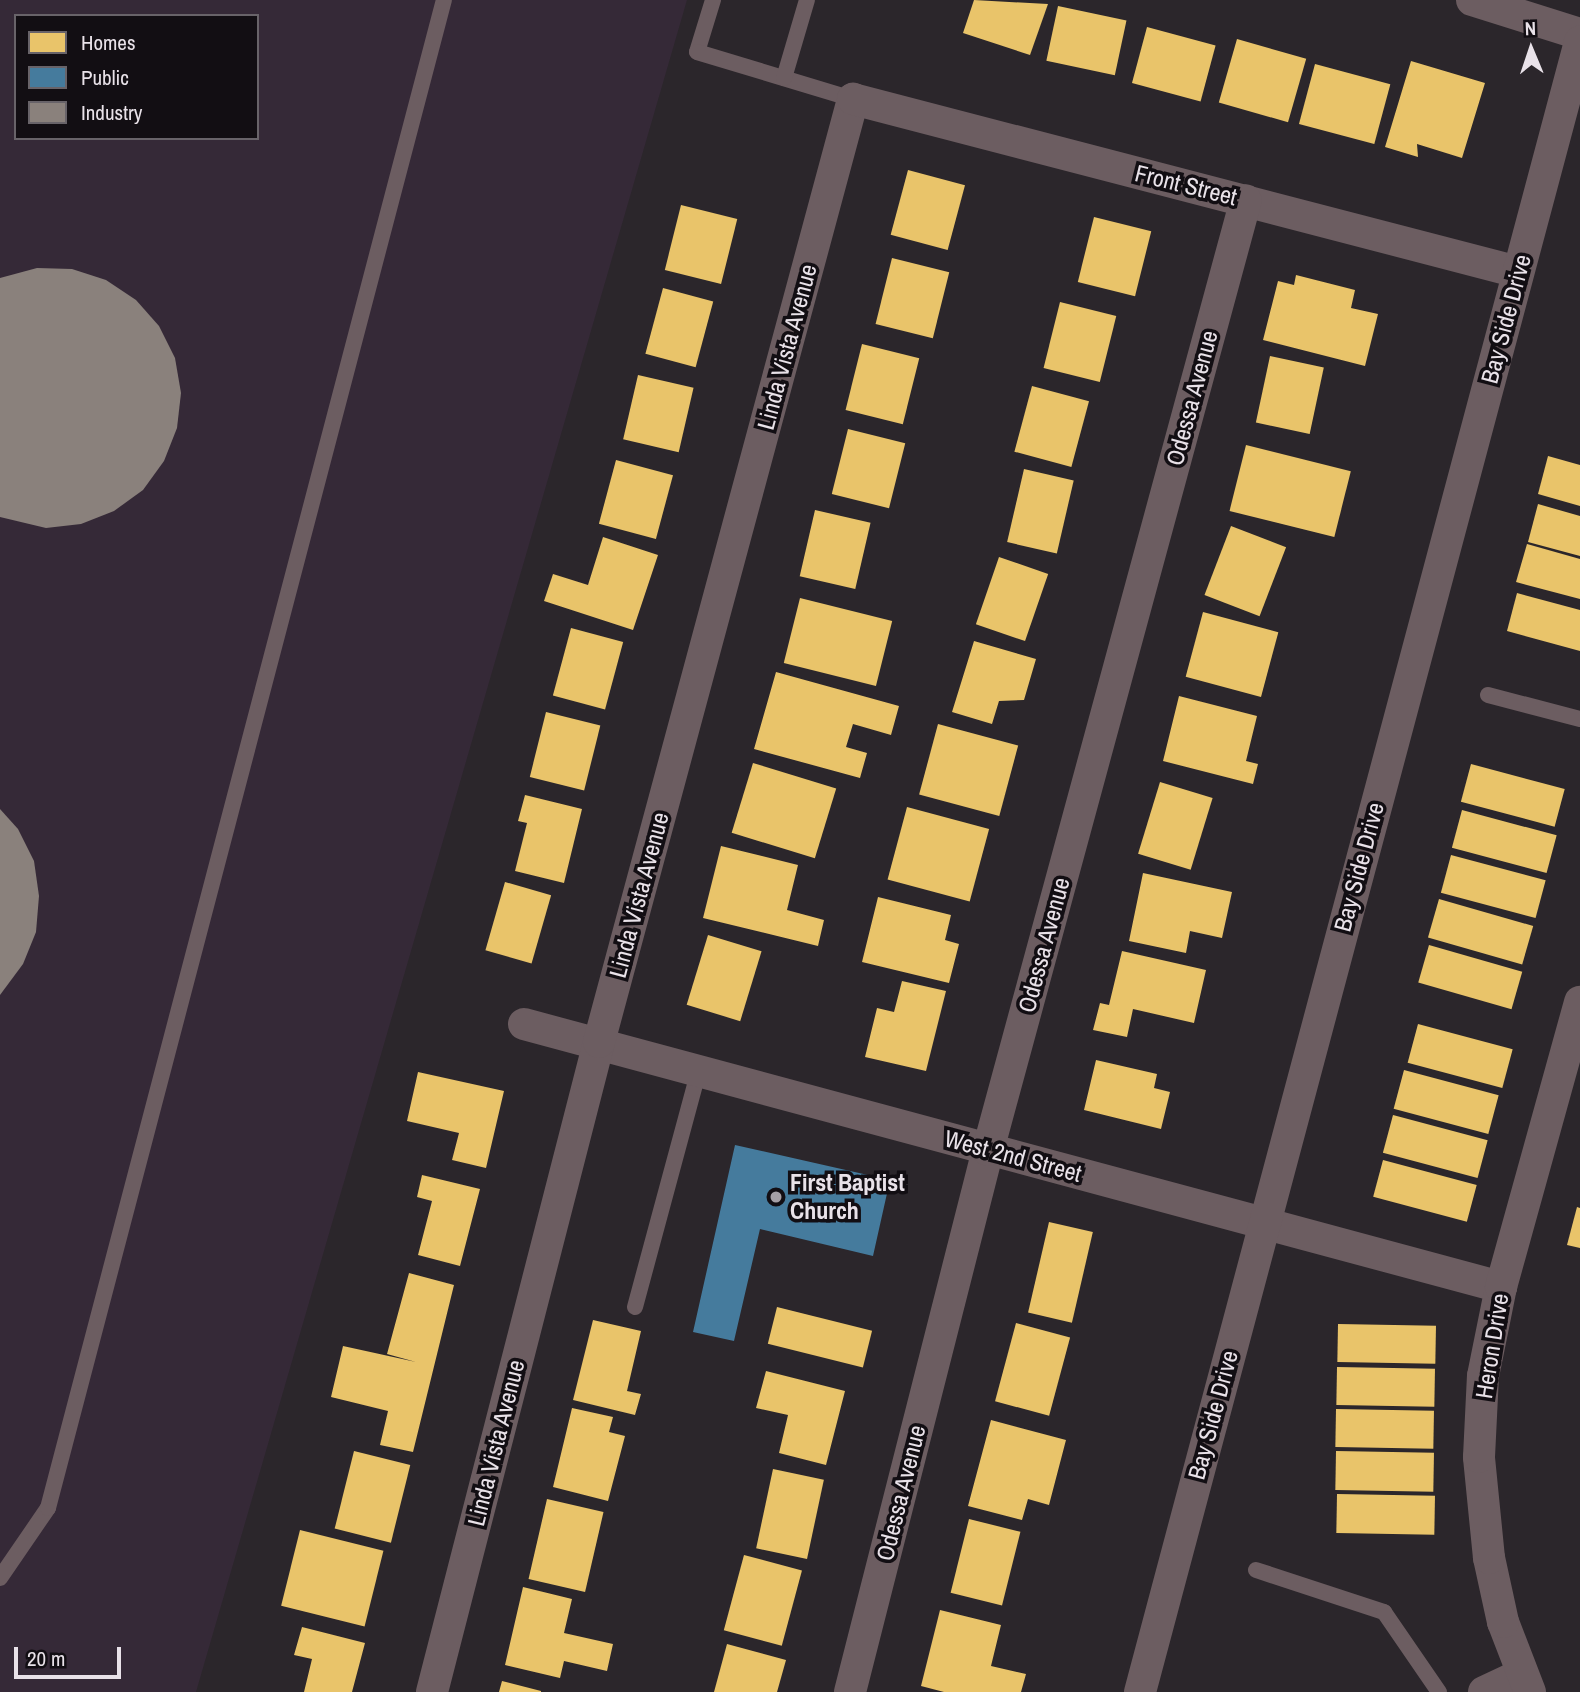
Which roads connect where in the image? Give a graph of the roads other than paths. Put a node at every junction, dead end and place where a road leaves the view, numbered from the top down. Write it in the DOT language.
graph roads {
  1 [pos="444,0"];
  2 [pos="713,0"];
  3 [pos="807,0"];
  4 [pos="1472,0"];
  5 [pos="1580,34"];
  6 [pos="1580,42"];
  7 [pos="784,78"];
  8 [pos="853,100"];
  9 [pos="1246,200"];
  10 [pos="1518,272"];
  11 [pos="1488,695"];
  12 [pos="1580,719"];
  13 [pos="1580,1002"];
  14 [pos="524,1024"];
  15 [pos="599,1042"];
  16 [pos="699,1070"];
  17 [pos="988,1150"];
  18 [pos="1264,1223"];
  19 [pos="1502,1287"];
  20 [pos="635,1307"];
  21 [pos="1256,1570"];
  22 [pos="0,1578"];
  23 [pos="1525,1684"];
  24 [pos="432,1692"];
  25 [pos="850,1692"];
  26 [pos="1140,1692"];
  27 [pos="1439,1692"];
  28 [pos="1484,1692"];
  1 -- 22 [label="lane"];
  2 -- 7 [label="lane"];
  3 -- 7 [label="lane"];
  4 -- 5 [label="street"];
  6 -- 10 [label="street, Bay Side Drive"];
  7 -- 8 [label="lane"];
  8 -- 9 [label="street, Front Street"];
  8 -- 15 [label="street, Linda Vista Avenue"];
  9 -- 10 [label="street, Front Street"];
  9 -- 17 [label="street, Odessa Avenue"];
  10 -- 18 [label="street, Bay Side Drive"];
  11 -- 12 [label="lane"];
  13 -- 19 [label="street, Heron Drive"];
  14 -- 15 [label="street, West 2nd Street"];
  15 -- 16 [label="street, West 2nd Street"];
  15 -- 24 [label="street, Linda Vista Avenue"];
  16 -- 17 [label="street, West 2nd Street"];
  16 -- 20 [label="lane"];
  17 -- 18 [label="street, West 2nd Street"];
  17 -- 25 [label="street, Odessa Avenue"];
  18 -- 19 [label="street, West 2nd Street"];
  18 -- 26 [label="street, Bay Side Drive"];
  19 -- 23 [label="street, Heron Drive"];
  21 -- 27 [label="lane"];
  23 -- 28 [label="street"];
}
